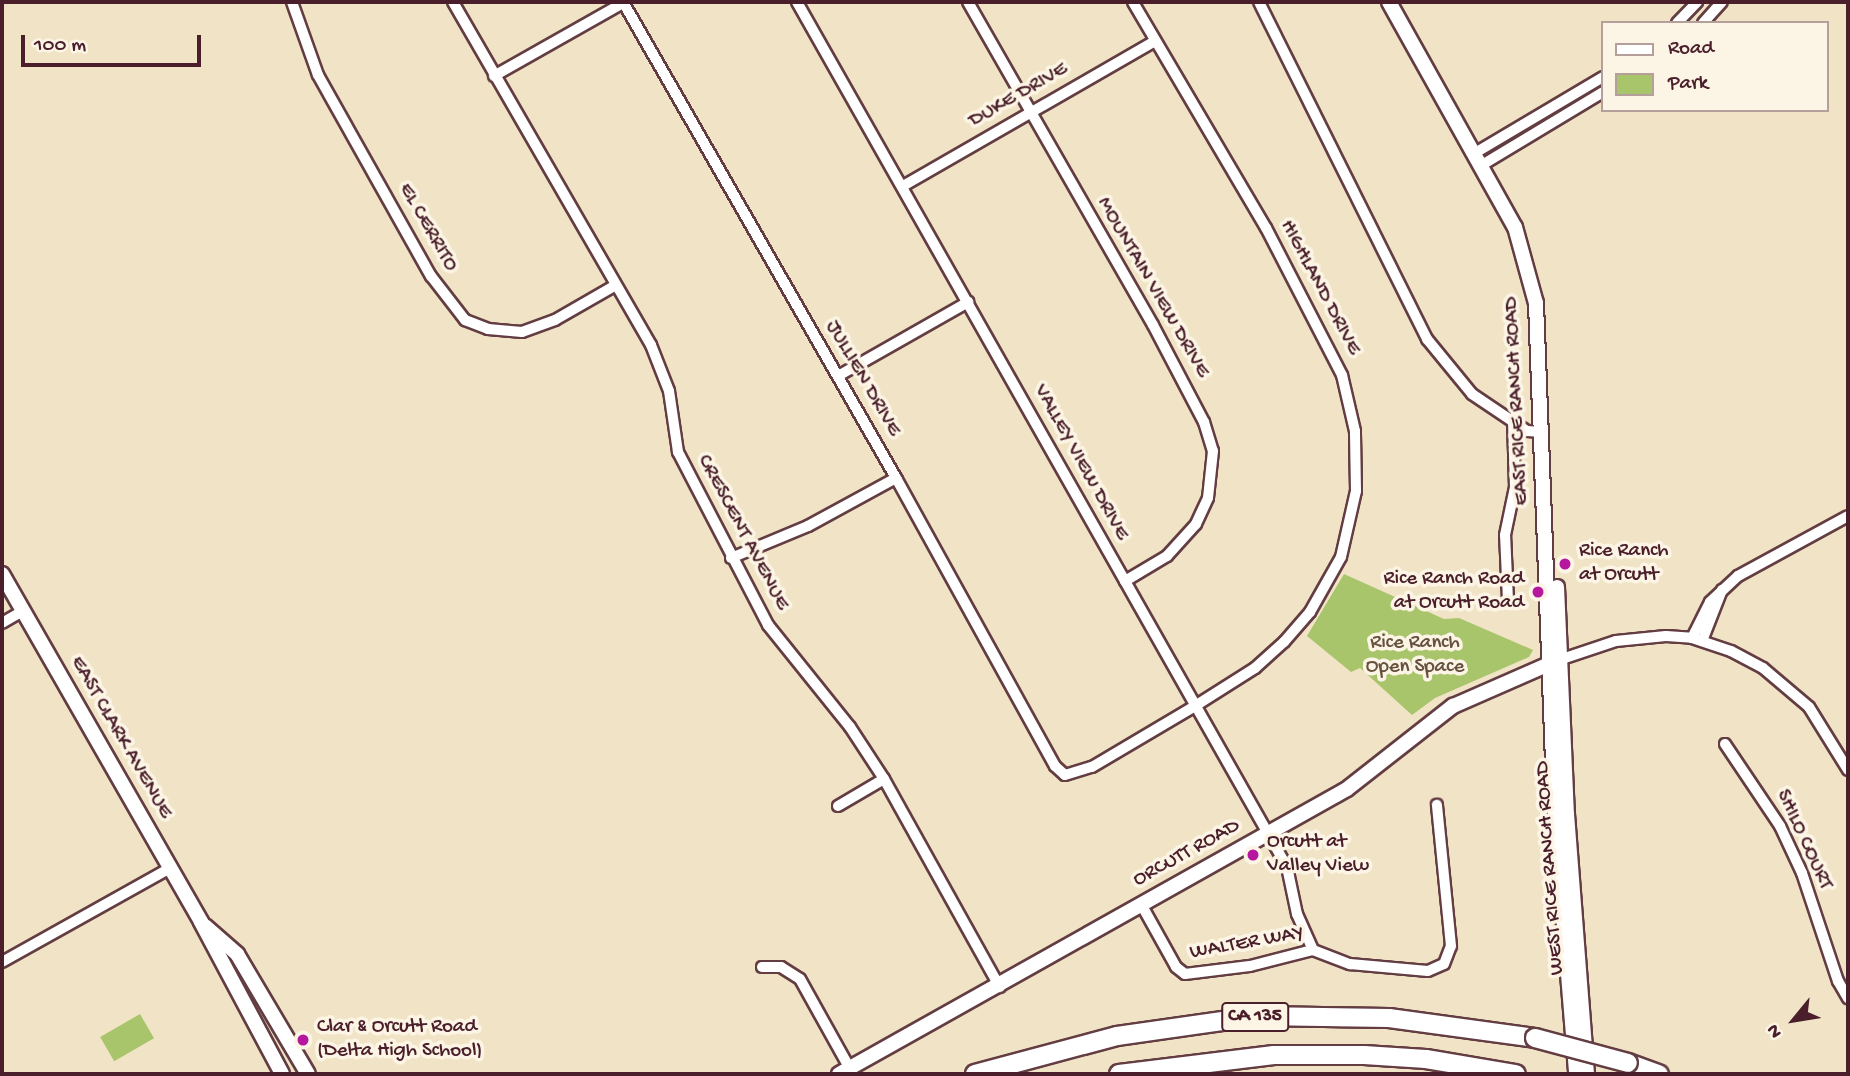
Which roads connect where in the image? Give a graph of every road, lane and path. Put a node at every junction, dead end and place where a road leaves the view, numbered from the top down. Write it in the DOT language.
graph roads {
  1 [pos="292,2"];
  2 [pos="453,2"];
  3 [pos="624,2"];
  4 [pos="797,2"];
  5 [pos="968,2"];
  6 [pos="1133,2"];
  7 [pos="1259,2"];
  8 [pos="1390,2"];
  9 [pos="1399,2"];
  10 [pos="1697,2"];
  11 [pos="1708,2"];
  12 [pos="1722,2"];
  13 [pos="1712,13"];
  14 [pos="1681,21"];
  15 [pos="1705,21"];
  16 [pos="1155,41"];
  17 [pos="494,76"];
  18 [pos="1602,78"];
  19 [pos="1602,93"];
  20 [pos="1030,111"];
  21 [pos="1482,157"];
  22 [pos="903,186"];
  23 [pos="616,285"];
  24 [pos="968,302"];
  25 [pos="838,376"];
  26 [pos="1513,421"];
  27 [pos="1542,432"];
  28 [pos="896,478"];
  29 [pos="1848,516"];
  30 [pos="731,558"];
  31 [pos="2,573"];
  32 [pos="1125,580"];
  33 [pos="1508,600"];
  34 [pos="23,611"];
  35 [pos="2,623"];
  36 [pos="1697,640"];
  37 [pos="1554,662"];
  38 [pos="1195,706"];
  39 [pos="1725,744"];
  40 [pos="1848,770"];
  41 [pos="1065,775"];
  42 [pos="884,779"];
  43 [pos="838,806"];
  44 [pos="1437,806"];
  45 [pos="1268,832"];
  46 [pos="170,868"];
  47 [pos="1140,904"];
  48 [pos="201,922"];
  49 [pos="1313,950"];
  50 [pos="2,962"];
  51 [pos="762,967"];
  52 [pos="1848,975"];
  53 [pos="1838,981"];
  54 [pos="1000,987"];
  55 [pos="1848,998"];
  56 [pos="844,1072"];
  57 [pos="282,1074"];
  58 [pos="308,1074"];
  59 [pos="976,1074"];
  60 [pos="1119,1074"];
  61 [pos="1516,1074"];
  62 [pos="1576,1074"];
  63 [pos="1587,1074"];
  64 [pos="1659,1074"];
  1 -- 23 [label="street, EL CERRITO"];
  2 -- 17 [label="street, CRESCENT AVENUE"];
  3 -- 17 [label="street"];
  3 -- 25 [label="street, JULLIEN DRIVE"];
  4 -- 22 [label="street, VALLEY VIEW DRIVE"];
  5 -- 20 [label="street, MOUNTAIN VIEW DRIVE"];
  6 -- 16 [label="street, HIGHLAND DRIVE"];
  7 -- 26 [label="street"];
  8 -- 21 [label="main road, EAST RICE RANCH ROAD"];
  9 -- 21 [label="main road, EAST RICE RANCH ROAD"];
  10 -- 14 [label="street"];
  11 -- 13 [label="street"];
  12 -- 13 [label="street"];
  13 -- 15 [label="street"];
  16 -- 20 [label="street, DUKE DRIVE"];
  16 -- 38 [label="street, HIGHLAND DRIVE"];
  17 -- 23 [label="street, CRESCENT AVENUE"];
  18 -- 21 [label="street"];
  19 -- 21 [label="street"];
  20 -- 22 [label="street, DUKE DRIVE"];
  20 -- 32 [label="street, MOUNTAIN VIEW DRIVE"];
  21 -- 27 [label="main road, EAST RICE RANCH ROAD"];
  21 -- 37 [label="main road, EAST RICE RANCH ROAD"];
  22 -- 24 [label="street, VALLEY VIEW DRIVE"];
  23 -- 30 [label="street, CRESCENT AVENUE"];
  24 -- 25 [label="street"];
  24 -- 32 [label="street, VALLEY VIEW DRIVE"];
  25 -- 28 [label="street, JULLIEN DRIVE"];
  26 -- 27 [label="street"];
  26 -- 33 [label="street"];
  27 -- 37 [label="main road, EAST RICE RANCH ROAD"];
  28 -- 30 [label="street"];
  28 -- 41 [label="street, JULLIEN DRIVE"];
  29 -- 36 [label="street"];
  30 -- 42 [label="street, CRESCENT AVENUE"];
  31 -- 34 [label="main road, EAST CLARK AVENUE"];
  32 -- 38 [label="street, VALLEY VIEW DRIVE"];
  34 -- 35 [label="street"];
  34 -- 46 [label="main road, EAST CLARK AVENUE"];
  36 -- 37 [label="street"];
  36 -- 40 [label="street"];
  37 -- 45 [label="main road, ORCUTT ROAD"];
  37 -- 62 [label="main road, WEST RICE RANCH ROAD"];
  37 -- 63 [label="main road, WEST RICE RANCH ROAD"];
  38 -- 41 [label="street, HIGHLAND DRIVE"];
  38 -- 45 [label="street, VALLEY VIEW DRIVE"];
  39 -- 53 [label="street, SHILO COURT"];
  42 -- 43 [label="street"];
  42 -- 54 [label="street, CRESCENT AVENUE"];
  44 -- 49 [label="street, WALTER WAY"];
  45 -- 47 [label="main road, ORCUTT ROAD"];
  45 -- 49 [label="street, VALLEY VIEW DRIVE"];
  46 -- 48 [label="main road, EAST CLARK AVENUE"];
  46 -- 50 [label="street"];
  47 -- 49 [label="street, WALTER WAY"];
  47 -- 54 [label="main road, ORCUTT ROAD"];
  48 -- 57 [label="main road, EAST CLARK AVENUE"];
  48 -- 58 [label="main road, EAST CLARK AVENUE"];
  51 -- 56 [label="street"];
  52 -- 53 [label="street"];
  53 -- 55 [label="street, SHILO COURT"];
  54 -- 56 [label="main road, ORCUTT ROAD"];
  59 -- 64 [label="highway, CA 135, bridge"];
  60 -- 61 [label="highway, CA 135"];
}
